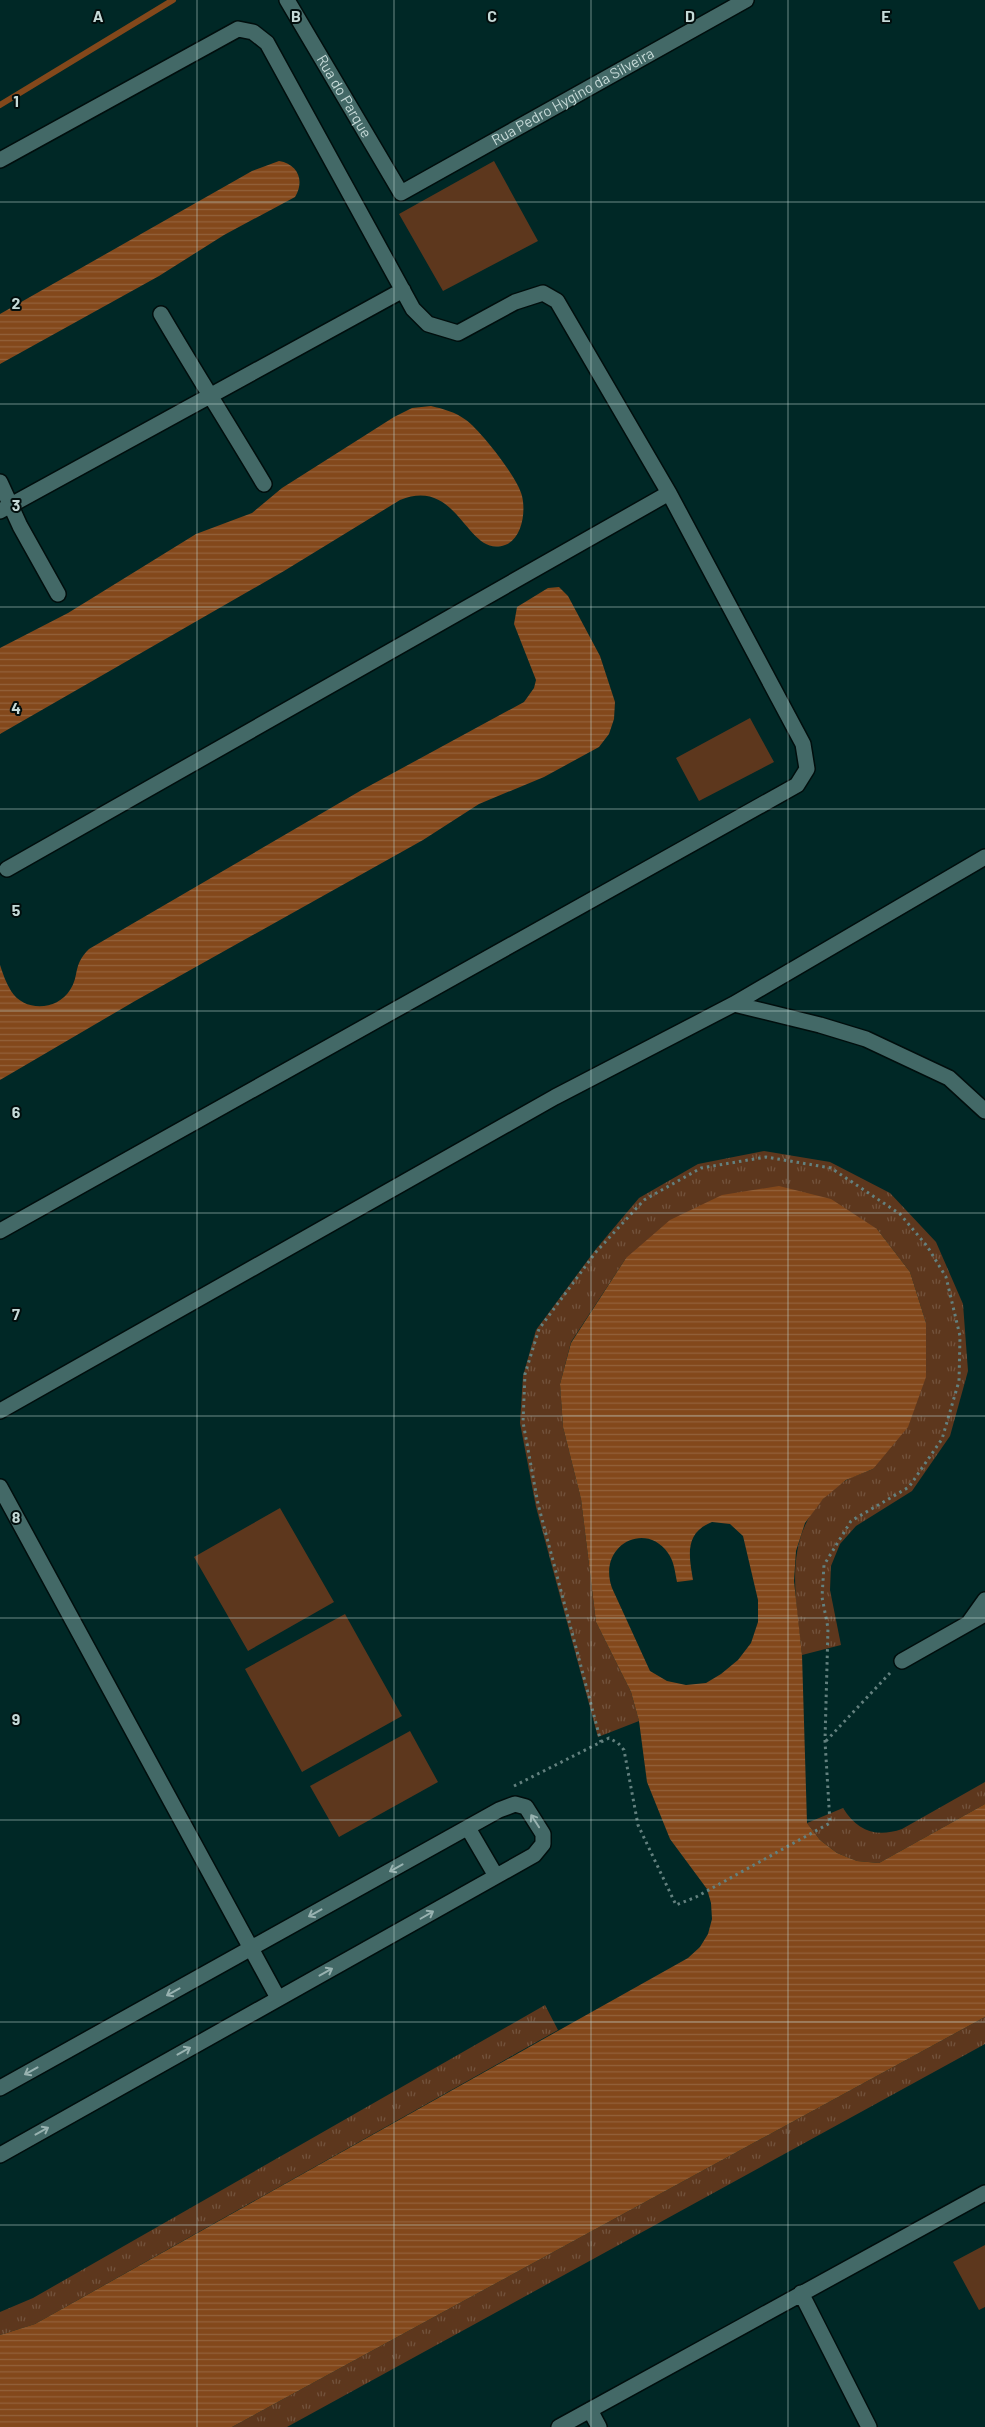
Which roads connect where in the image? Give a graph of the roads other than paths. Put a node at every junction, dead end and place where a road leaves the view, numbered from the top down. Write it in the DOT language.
graph roads {
  1 [pos="287,0"];
  2 [pos="746,0"];
  3 [pos="0,160"];
  4 [pos="401,193"];
  5 [pos="403,290"];
  6 [pos="162,314"];
  7 [pos="209,397"];
  8 [pos="0,482"];
  9 [pos="264,484"];
  10 [pos="669,493"];
  11 [pos="5,508"];
  12 [pos="58,594"];
  13 [pos="985,857"];
  14 [pos="7,870"];
  15 [pos="734,1004"];
  16 [pos="985,1110"];
  17 [pos="0,1231"];
  18 [pos="0,1412"];
  19 [pos="0,1487"];
  20 [pos="985,1600"];
  21 [pos="985,1614"];
  22 [pos="968,1624"];
  23 [pos="902,1661"];
  24 [pos="468,1828"];
  25 [pos="496,1876"];
  26 [pos="252,1947"];
  27 [pos="278,1998"];
  28 [pos="0,2088"];
  29 [pos="0,2155"];
  30 [pos="985,2193"];
  31 [pos="801,2293"];
  32 [pos="590,2410"];
  33 [pos="559,2427"];
  34 [pos="599,2427"];
  35 [pos="869,2427"];
  1 -- 4 [label="street, Rua do Parque"];
  2 -- 4 [label="street, Rua Pedro Hygino da Silveira"];
  3 -- 5 [label="street"];
  5 -- 7 [label="street"];
  5 -- 10 [label="street"];
  6 -- 7 [label="street"];
  7 -- 9 [label="street"];
  7 -- 11 [label="street"];
  8 -- 11 [label="street"];
  10 -- 14 [label="street"];
  10 -- 17 [label="street"];
  11 -- 12 [label="street"];
  13 -- 15 [label="street"];
  15 -- 16 [label="street"];
  15 -- 18 [label="street"];
  19 -- 26 [label="street"];
  20 -- 22 [label="street"];
  21 -- 22 [label="street"];
  22 -- 23 [label="street"];
  24 -- 25 [label="street"];
  25 -- 24 [label="street, one-way"];
  24 -- 26 [label="street, one-way"];
  27 -- 25 [label="street, one-way"];
  26 -- 27 [label="street"];
  26 -- 28 [label="street, one-way"];
  29 -- 27 [label="street, one-way"];
  30 -- 31 [label="street"];
  31 -- 32 [label="street"];
  31 -- 35 [label="street"];
  32 -- 33 [label="street"];
  32 -- 34 [label="street"];
}
